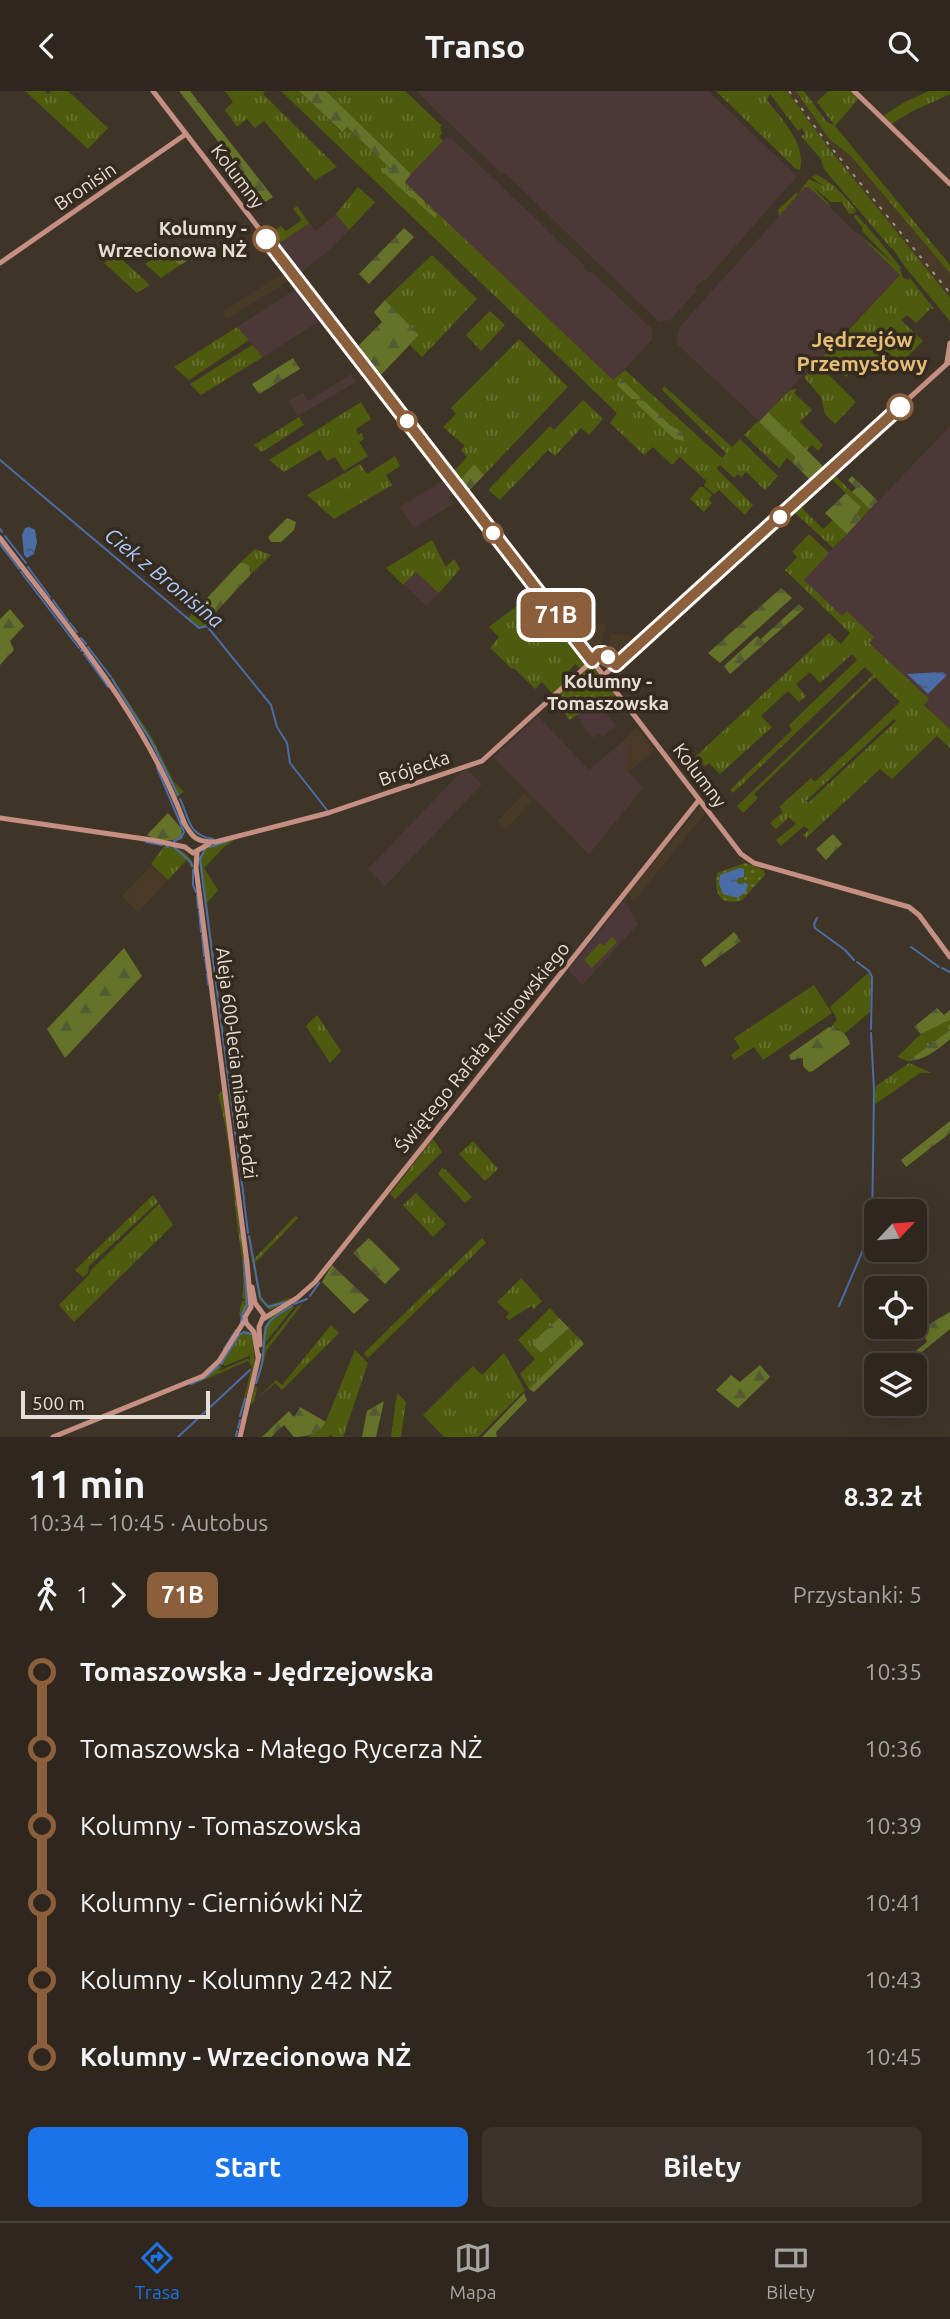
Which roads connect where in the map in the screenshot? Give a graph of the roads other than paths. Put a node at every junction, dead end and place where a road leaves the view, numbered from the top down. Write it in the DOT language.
graph roads {
  1 [pos="153,91"];
  2 [pos="854,91"];
  3 [pos="186,134"];
  4 [pos="950,184"];
  5 [pos="0,263"];
  6 [pos="949,348"];
  7 [pos="950,361"];
  8 [pos="943,368"];
  9 [pos="0,538"];
  10 [pos="592,661"];
  11 [pos="604,675"];
  12 [pos="699,800"];
  13 [pos="0,818"];
  14 [pos="193,845"];
  15 [pos="950,957"];
  16 [pos="247,1263"];
  17 [pos="283,1306"];
  18 [pos="250,1309"];
  19 [pos="260,1309"];
  20 [pos="261,1322"];
  21 [pos="249,1324"];
  22 [pos="258,1357"];
  23 [pos="53,1437"];
  24 [pos="240,1437"];
  1 -- 3 [label="street, Kolumny"];
  2 -- 4 [label="street"];
  3 -- 5 [label="street, Bronisin"];
  3 -- 10 [label="street, Kolumny"];
  6 -- 8 [label="street"];
  7 -- 8 [label="street"];
  8 -- 11 [label="street"];
  9 -- 14 [label="street"];
  10 -- 11 [label="street, Kolumny"];
  10 -- 14 [label="street, Brójecka"];
  11 -- 12 [label="street, Kolumny"];
  12 -- 15 [label="street, Kolumny"];
  12 -- 17 [label="street, Świętego Rafała Kalinowskiego"];
  13 -- 14 [label="street"];
  14 -- 16 [label="street, Aleja 600-lecia miasta Łodzi"];
  16 -- 18 [label="street, Aleja 600-lecia miasta Łodzi"];
  16 -- 19 [label="street, Aleja 600-lecia miasta Łodzi"];
  17 -- 19 [label="street, Świętego Rafała Kalinowskiego"];
  17 -- 20 [label="street, Świętego Rafała Kalinowskiego"];
  18 -- 19 [label="street, Świętego Rafała Kalinowskiego"];
  18 -- 21 [label="street"];
  19 -- 20 [label="street, Aleja 600-lecia miasta Łodzi"];
  20 -- 21 [label="street, Świętego Rafała Kalinowskiego"];
  20 -- 22 [label="street, Aleja 600-lecia miasta Łodzi"];
  21 -- 22 [label="street"];
  21 -- 23 [label="street, Świętego Rafała Kalinowskiego"];
  22 -- 24 [label="street"];
}
